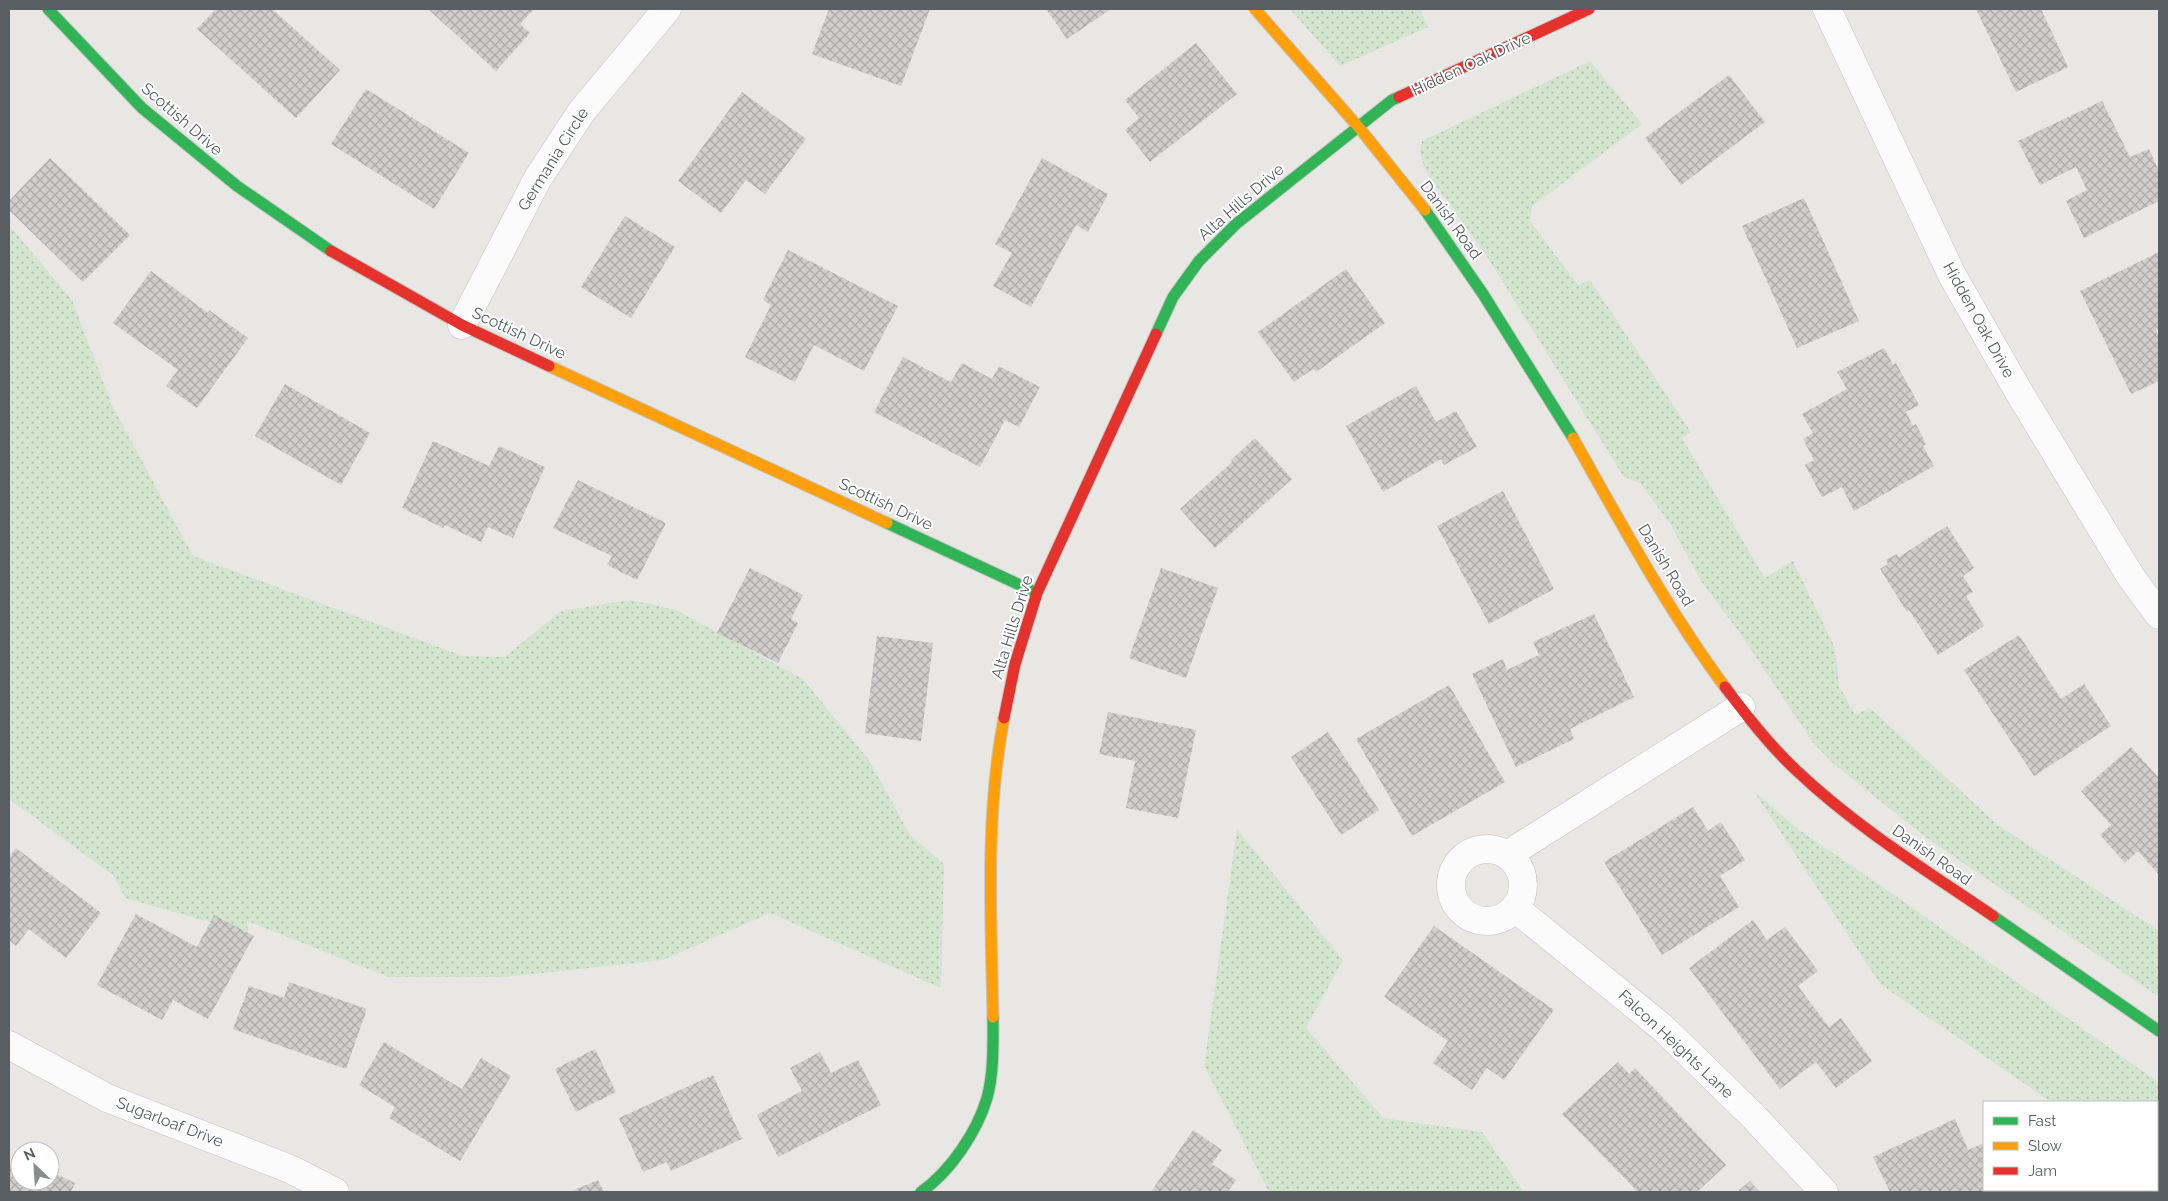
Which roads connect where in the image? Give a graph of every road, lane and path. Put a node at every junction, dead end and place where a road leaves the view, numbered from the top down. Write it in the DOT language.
graph roads {
  1 [pos="48,9"];
  2 [pos="667,9"];
  3 [pos="1255,9"];
  4 [pos="1589,9"];
  5 [pos="1826,9"];
  6 [pos="1359,128"];
  7 [pos="462,325"];
  8 [pos="1037,593"];
  9 [pos="2159,615"];
  10 [pos="1741,707"];
  11 [pos="1507,855"];
  12 [pos="1516,908"];
  13 [pos="2159,1030"];
  14 [pos="9,1045"];
  15 [pos="335,1192"];
  16 [pos="921,1192"];
  17 [pos="1824,1192"];
  1 -- 7 [label="street, Scottish Drive"];
  2 -- 7 [label="street, Germania Circle"];
  3 -- 6 [label="street, Danish Road"];
  4 -- 6 [label="street, Hidden Oak Drive"];
  5 -- 9 [label="street, Hidden Oak Drive"];
  6 -- 8 [label="street, Alta Hills Drive"];
  6 -- 10 [label="street, Danish Road"];
  7 -- 8 [label="street, Scottish Drive"];
  8 -- 16 [label="street, Alta Hills Drive"];
  10 -- 11 [label="street"];
  10 -- 13 [label="street, Danish Road"];
  11 -- 12 [label="street"];
  11 -- 12 [label="street"];
  12 -- 17 [label="street, Falcon Heights Lane"];
  14 -- 15 [label="street, Sugarloaf Drive"];
}
